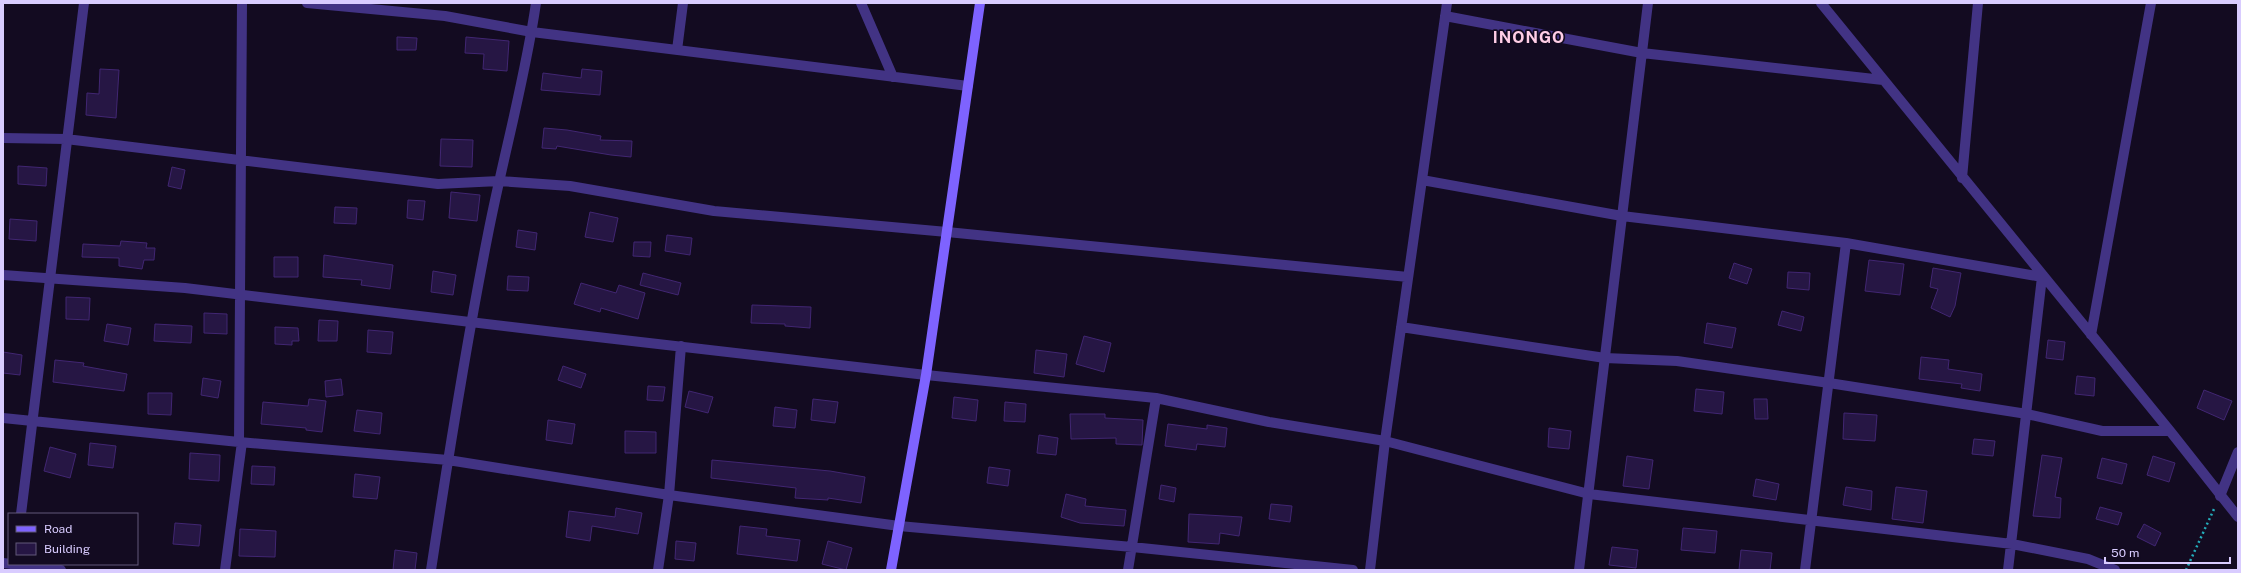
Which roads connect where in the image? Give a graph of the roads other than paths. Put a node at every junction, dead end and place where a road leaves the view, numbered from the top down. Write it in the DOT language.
graph roads {
  1 [pos="84,3"];
  2 [pos="242,3"];
  3 [pos="307,3"];
  4 [pos="536,3"];
  5 [pos="683,3"];
  6 [pos="861,3"];
  7 [pos="980,3"];
  8 [pos="1447,3"];
  9 [pos="1648,3"];
  10 [pos="1821,3"];
  11 [pos="1978,3"];
  12 [pos="2151,3"];
  13 [pos="1445,16"];
  14 [pos="532,32"];
  15 [pos="677,50"];
  16 [pos="1642,53"];
  17 [pos="893,77"];
  18 [pos="1883,80"];
  19 [pos="968,86"];
  20 [pos="3,138"];
  21 [pos="66,139"];
  22 [pos="239,160"];
  23 [pos="1962,178"];
  24 [pos="1422,180"];
  25 [pos="499,181"];
  26 [pos="1622,216"];
  27 [pos="947,232"];
  28 [pos="1846,243"];
  29 [pos="3,275"];
  30 [pos="1408,277"];
  31 [pos="2042,277"];
  32 [pos="49,278"];
  33 [pos="241,294"];
  34 [pos="470,322"];
  35 [pos="1401,327"];
  36 [pos="2091,335"];
  37 [pos="681,346"];
  38 [pos="1605,358"];
  39 [pos="926,375"];
  40 [pos="1829,383"];
  41 [pos="1156,398"];
  42 [pos="2027,414"];
  43 [pos="3,418"];
  44 [pos="31,421"];
  45 [pos="2170,431"];
  46 [pos="1384,441"];
  47 [pos="240,442"];
  48 [pos="2238,452"];
  49 [pos="448,460"];
  50 [pos="1589,494"];
  51 [pos="669,495"];
  52 [pos="2220,496"];
  53 [pos="21,513"];
  54 [pos="2238,517"];
  55 [pos="1812,520"];
  56 [pos="899,526"];
  57 [pos="2012,544"];
  58 [pos="1132,547"];
  59 [pos="15,566"];
  60 [pos="61,570"];
  61 [pos="225,570"];
  62 [pos="431,570"];
  63 [pos="658,570"];
  64 [pos="891,570"];
  65 [pos="1128,570"];
  66 [pos="1353,570"];
  67 [pos="1370,570"];
  68 [pos="1579,570"];
  69 [pos="1805,570"];
  70 [pos="2008,570"];
  71 [pos="2115,570"];
  1 -- 21 [label="street"];
  2 -- 22 [label="street"];
  3 -- 14 [label="street"];
  4 -- 14 [label="street"];
  5 -- 15 [label="street"];
  6 -- 17 [label="street"];
  7 -- 19 [label="street"];
  8 -- 13 [label="street"];
  9 -- 16 [label="street"];
  10 -- 18 [label="street"];
  11 -- 23 [label="street"];
  12 -- 36 [label="street"];
  13 -- 16 [label="street"];
  13 -- 24 [label="street"];
  14 -- 15 [label="street"];
  14 -- 25 [label="street"];
  15 -- 17 [label="street"];
  16 -- 18 [label="street"];
  16 -- 26 [label="street"];
  17 -- 19 [label="street"];
  18 -- 23 [label="street"];
  19 -- 27 [label="street"];
  20 -- 21 [label="street"];
  21 -- 22 [label="street"];
  21 -- 32 [label="street"];
  22 -- 25 [label="street"];
  22 -- 33 [label="street"];
  23 -- 31 [label="street"];
  24 -- 26 [label="street"];
  24 -- 30 [label="street"];
  25 -- 27 [label="street"];
  25 -- 34 [label="street"];
  26 -- 28 [label="street"];
  26 -- 38 [label="street"];
  27 -- 30 [label="street"];
  27 -- 39 [label="street"];
  28 -- 31 [label="street"];
  28 -- 40 [label="street"];
  29 -- 32 [label="street"];
  30 -- 35 [label="street"];
  31 -- 36 [label="street"];
  31 -- 42 [label="street"];
  32 -- 33 [label="street"];
  32 -- 44 [label="street"];
  33 -- 34 [label="street"];
  33 -- 47 [label="street"];
  34 -- 37 [label="street"];
  34 -- 49 [label="street"];
  35 -- 38 [label="street"];
  35 -- 46 [label="street"];
  36 -- 45 [label="street"];
  37 -- 39 [label="street"];
  37 -- 51 [label="street"];
  38 -- 40 [label="street"];
  38 -- 50 [label="street"];
  39 -- 41 [label="street"];
  39 -- 56 [label="street"];
  40 -- 42 [label="street"];
  40 -- 55 [label="street"];
  41 -- 46 [label="street"];
  41 -- 58 [label="street"];
  42 -- 45 [label="street"];
  42 -- 57 [label="street"];
  43 -- 44 [label="street"];
  44 -- 47 [label="street"];
  44 -- 53 [label="street"];
  45 -- 52 [label="street"];
  46 -- 50 [label="street"];
  46 -- 67 [label="street"];
  47 -- 49 [label="street"];
  47 -- 61 [label="street"];
  48 -- 52 [label="street"];
  49 -- 51 [label="street"];
  49 -- 62 [label="street"];
  50 -- 55 [label="street"];
  50 -- 68 [label="street"];
  51 -- 56 [label="street"];
  51 -- 63 [label="street"];
  52 -- 54 [label="street"];
  55 -- 57 [label="street"];
  55 -- 69 [label="street"];
  56 -- 58 [label="street"];
  56 -- 64 [label="street"];
  57 -- 70 [label="street"];
  57 -- 71 [label="street"];
  58 -- 65 [label="street"];
  58 -- 66 [label="street"];
  59 -- 60 [label="street"];
}
